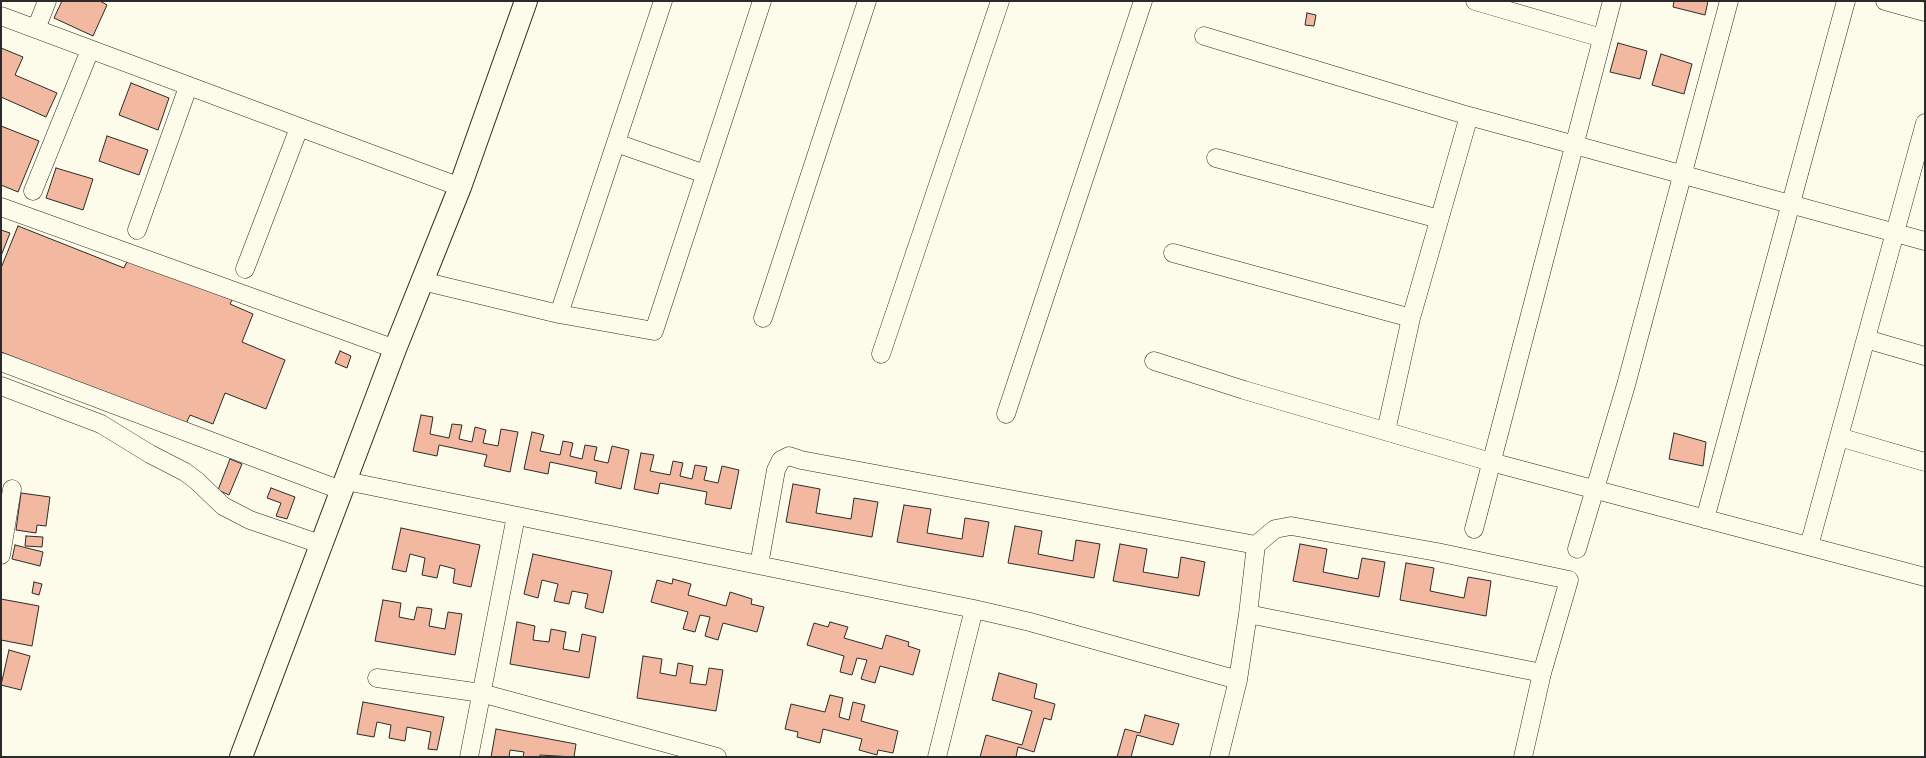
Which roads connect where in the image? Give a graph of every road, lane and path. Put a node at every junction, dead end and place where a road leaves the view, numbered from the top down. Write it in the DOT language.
graph roads {
  1 [pos="47,1"];
  2 [pos="526,1"];
  3 [pos="662,1"];
  4 [pos="762,1"];
  5 [pos="867,1"];
  6 [pos="1000,1"];
  7 [pos="1142,1"];
  8 [pos="1475,1"];
  9 [pos="1612,1"];
  10 [pos="1729,1"];
  11 [pos="1846,1"];
  12 [pos="1885,1"];
  13 [pos="1925,12"];
  14 [pos="1,16"];
  15 [pos="36,29"];
  16 [pos="1204,36"];
  17 [pos="1602,38"];
  18 [pos="90,50"];
  19 [pos="188,87"];
  20 [pos="1469,116"];
  21 [pos="1925,123"];
  22 [pos="298,128"];
  23 [pos="616,143"];
  24 [pos="1574,144"];
  25 [pos="1216,158"];
  26 [pos="705,174"];
  27 [pos="1682,175"];
  28 [pos="460,187"];
  29 [pos="33,191"];
  30 [pos="1791,204"];
  31 [pos="1,207"];
  32 [pos="1439,219"];
  33 [pos="137,230"];
  34 [pos="1895,233"];
  35 [pos="1925,242"];
  36 [pos="1173,253"];
  37 [pos="245,269"];
  38 [pos="422,282"];
  39 [pos="559,314"];
  40 [pos="763,318"];
  41 [pos="1410,318"];
  42 [pos="1866,339"];
  43 [pos="395,348"];
  44 [pos="881,354"];
  45 [pos="1925,356"];
  46 [pos="1154,361"];
  47 [pos="1,362"];
  48 [pos="1,386"];
  49 [pos="1006,414"];
  50 [pos="1386,431"];
  51 [pos="1839,437"];
  52 [pos="1491,462"];
  53 [pos="1925,462"];
  54 [pos="344,486"];
  55 [pos="12,489"];
  56 [pos="1594,490"];
  57 [pos="516,516"];
  58 [pos="1706,519"];
  59 [pos="1474,529"];
  60 [pos="323,545"];
  61 [pos="1256,545"];
  62 [pos="1809,546"];
  63 [pos="1577,549"];
  64 [pos="1,555"];
  65 [pos="759,565"];
  66 [pos="1925,577"];
  67 [pos="974,609"];
  68 [pos="1248,614"];
  69 [pos="1542,673"];
  70 [pos="376,678"];
  71 [pos="1238,680"];
  72 [pos="481,693"];
  73 [pos="1526,756"];
  74 [pos="241,757"];
  75 [pos="469,757"];
  76 [pos="717,757"];
  77 [pos="937,757"];
  78 [pos="1219,757"];
  1 -- 15 [label="street"];
  2 -- 28 [label="main road"];
  3 -- 23 [label="street"];
  4 -- 26 [label="street"];
  5 -- 40 [label="street"];
  6 -- 44 [label="street"];
  7 -- 49 [label="street"];
  8 -- 17 [label="street"];
  9 -- 17 [label="street"];
  10 -- 27 [label="street"];
  11 -- 30 [label="street"];
  12 -- 13 [label="street"];
  14 -- 15 [label="street"];
  15 -- 18 [label="street"];
  16 -- 20 [label="street"];
  17 -- 24 [label="street"];
  18 -- 19 [label="street"];
  18 -- 29 [label="street"];
  19 -- 22 [label="street"];
  19 -- 33 [label="street"];
  20 -- 24 [label="street"];
  20 -- 32 [label="street"];
  21 -- 34 [label="street"];
  22 -- 28 [label="street"];
  22 -- 37 [label="street"];
  23 -- 26 [label="street"];
  23 -- 39 [label="street"];
  24 -- 27 [label="street"];
  24 -- 52 [label="street"];
  25 -- 32 [label="street"];
  26 -- 39 [label="street"];
  27 -- 30 [label="street"];
  27 -- 56 [label="street"];
  28 -- 38 [label="main road"];
  30 -- 34 [label="street"];
  30 -- 58 [label="street"];
  31 -- 43 [label="street"];
  32 -- 41 [label="street"];
  34 -- 35 [label="street"];
  34 -- 42 [label="street"];
  36 -- 41 [label="street"];
  38 -- 39 [label="street"];
  38 -- 43 [label="main road"];
  41 -- 50 [label="street"];
  42 -- 45 [label="street"];
  42 -- 51 [label="street"];
  43 -- 54 [label="main road"];
  46 -- 50 [label="street"];
  47 -- 54 [label="street"];
  48 -- 60 [label="street"];
  50 -- 52 [label="street"];
  51 -- 53 [label="street"];
  51 -- 62 [label="street"];
  52 -- 56 [label="street"];
  52 -- 59 [label="street"];
  54 -- 57 [label="street"];
  54 -- 60 [label="main road"];
  55 -- 64 [label="street"];
  56 -- 58 [label="street"];
  56 -- 63 [label="street"];
  57 -- 65 [label="street"];
  57 -- 72 [label="street"];
  58 -- 62 [label="street"];
  60 -- 74 [label="main road"];
  61 -- 65 [label="street"];
  61 -- 68 [label="street"];
  61 -- 69 [label="street"];
  62 -- 66 [label="street"];
  65 -- 67 [label="street"];
  67 -- 71 [label="street"];
  67 -- 77 [label="street"];
  68 -- 69 [label="street"];
  68 -- 71 [label="street"];
  69 -- 73 [label="street"];
  70 -- 72 [label="street"];
  71 -- 78 [label="street"];
  72 -- 75 [label="street"];
  72 -- 76 [label="street"];
}
